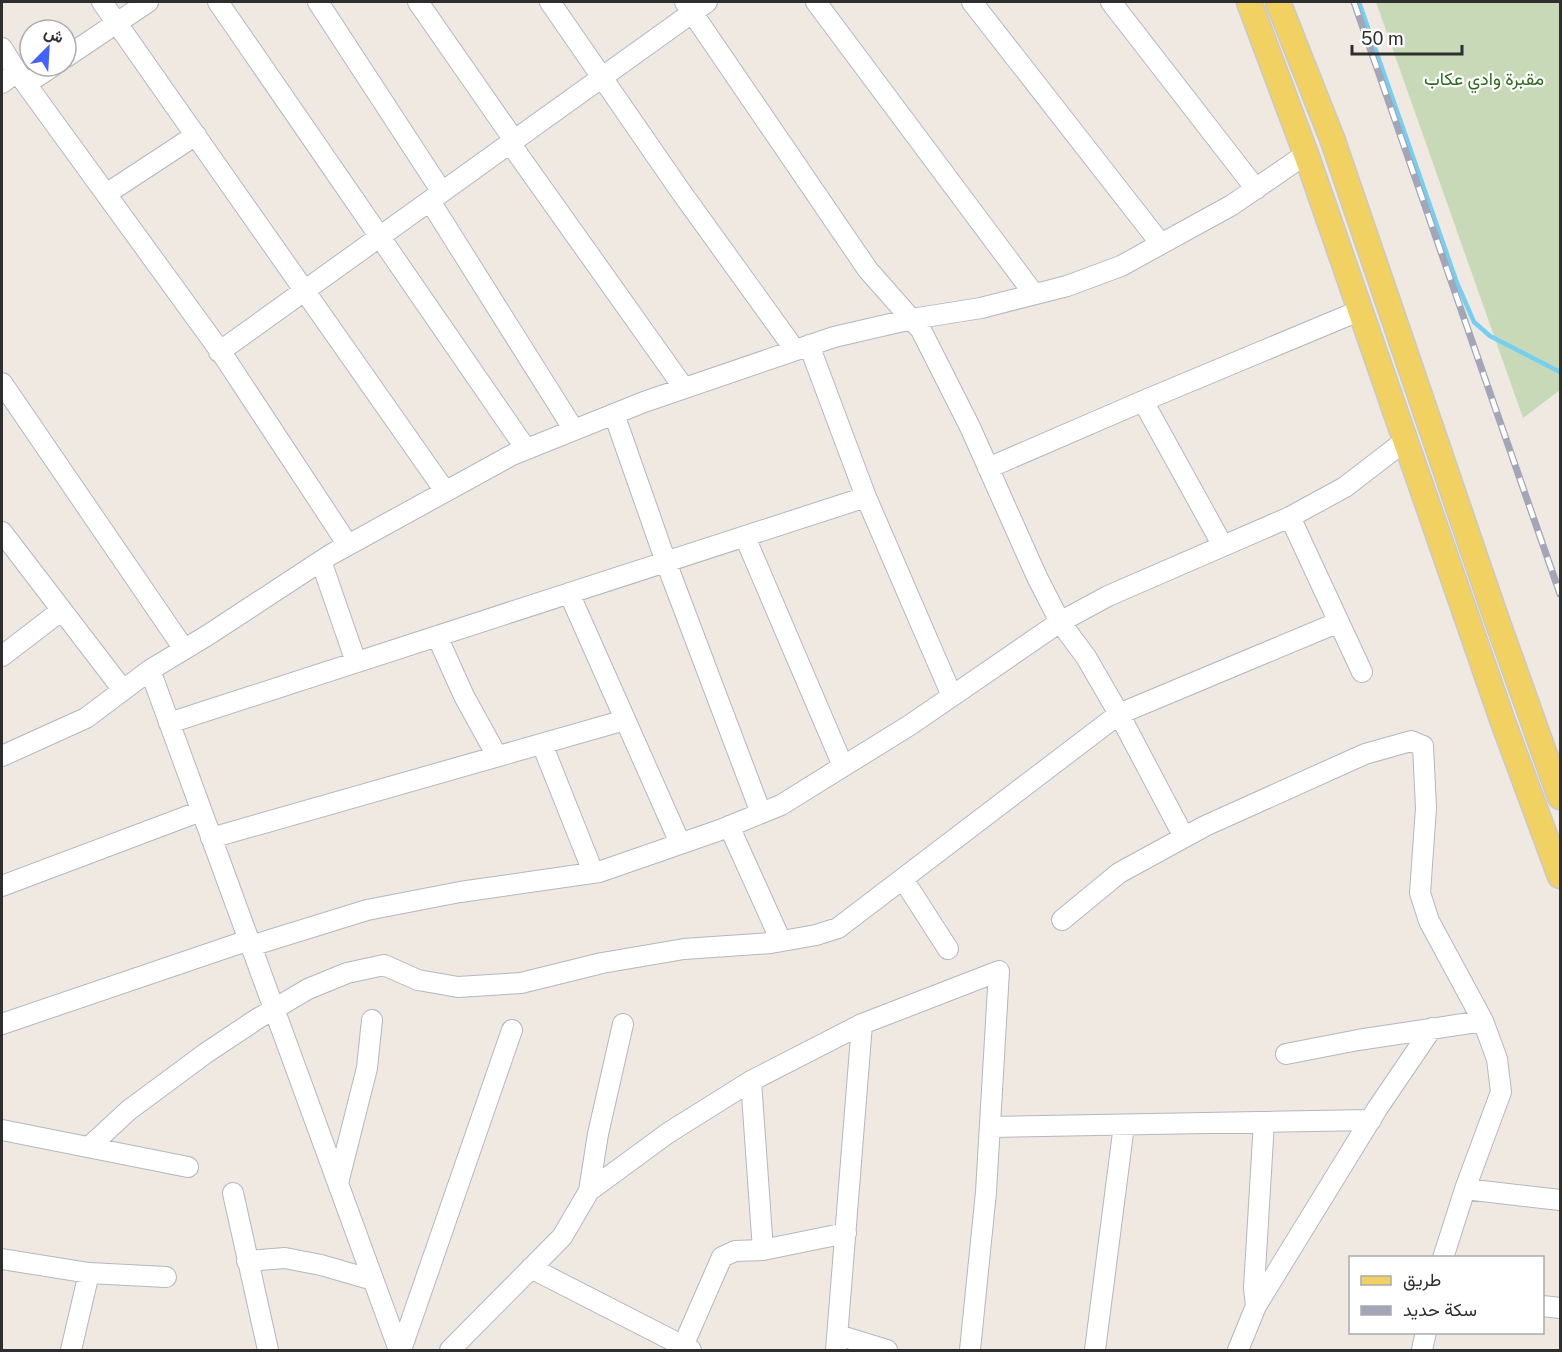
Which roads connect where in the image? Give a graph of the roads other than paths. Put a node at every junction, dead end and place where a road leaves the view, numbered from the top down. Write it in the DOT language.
graph roads {
  1 [pos="102,2"];
  2 [pos="148,2"];
  3 [pos="218,2"];
  4 [pos="318,2"];
  5 [pos="418,2"];
  6 [pos="550,2"];
  7 [pos="816,2"];
  8 [pos="972,2"];
  9 [pos="1111,2"];
  10 [pos="1249,2"];
  11 [pos="1278,2"];
  12 [pos="695,5"];
  13 [pos="117,23"];
  14 [pos="2,48"];
  15 [pos="78,49"];
  16 [pos="603,77"];
  17 [pos="15,80"];
  18 [pos="196,135"];
  19 [pos="512,142"];
  20 [pos="1306,154"];
  21 [pos="1256,189"];
  22 [pos="106,194"];
  23 [pos="436,196"];
  24 [pos="380,237"];
  25 [pos="1161,244"];
  26 [pos="304,291"];
  27 [pos="1034,294"];
  28 [pos="1361,310"];
  29 [pos="912,320"];
  30 [pos="802,348"];
  31 [pos="219,352"];
  32 [pos="2,383"];
  33 [pos="684,388"];
  34 [pos="1143,400"];
  35 [pos="614,414"];
  36 [pos="574,430"];
  37 [pos="1406,440"];
  38 [pos="526,449"];
  39 [pos="988,468"];
  40 [pos="445,491"];
  41 [pos="866,497"];
  42 [pos="1290,517"];
  43 [pos="745,537"];
  44 [pos="4,541"];
  45 [pos="348,545"];
  46 [pos="1223,546"];
  47 [pos="321,561"];
  48 [pos="666,562"];
  49 [pos="568,593"];
  50 [pos="62,610"];
  51 [pos="1060,622"];
  52 [pos="1339,622"];
  53 [pos="437,636"];
  54 [pos="184,650"];
  55 [pos="2,656"];
  56 [pos="356,662"];
  57 [pos="150,670"];
  58 [pos="1362,672"];
  59 [pos="123,690"];
  60 [pos="952,696"];
  61 [pos="1119,714"];
  62 [pos="625,720"];
  63 [pos="169,723"];
  64 [pos="542,744"];
  65 [pos="2,756"];
  66 [pos="497,756"];
  67 [pos="843,766"];
  68 [pos="1560,797"];
  69 [pos="201,811"];
  70 [pos="761,813"];
  71 [pos="729,826"];
  72 [pos="1184,837"];
  73 [pos="211,838"];
  74 [pos="680,843"];
  75 [pos="593,872"];
  76 [pos="1560,876"];
  77 [pos="903,879"];
  78 [pos="2,886"];
  79 [pos="1062,920"];
  80 [pos="781,941"];
  81 [pos="250,943"];
  82 [pos="948,949"];
  83 [pos="274,1010"];
  84 [pos="372,1020"];
  85 [pos="1483,1021"];
  86 [pos="2,1024"];
  87 [pos="623,1024"];
  88 [pos="862,1024"];
  89 [pos="1432,1028"];
  90 [pos="512,1030"];
  91 [pos="1286,1054"];
  92 [pos="751,1081"];
  93 [pos="1371,1120"];
  94 [pos="1264,1122"];
  95 [pos="1124,1125"];
  96 [pos="990,1127"];
  97 [pos="2,1130"];
  98 [pos="89,1147"];
  99 [pos="188,1167"];
  100 [pos="338,1183"];
  101 [pos="1465,1189"];
  102 [pos="589,1191"];
  103 [pos="233,1193"];
  104 [pos="1560,1200"];
  105 [pos="846,1233"];
  106 [pos="763,1250"];
  107 [pos="1443,1256"];
  108 [pos="2,1259"];
  109 [pos="247,1261"];
  110 [pos="531,1268"];
  111 [pos="89,1273"];
  112 [pos="166,1276"];
  113 [pos="373,1280"];
  114 [pos="1256,1306"];
  115 [pos="1544,1306"];
  116 [pos="1560,1308"];
  117 [pos="1426,1334"];
  118 [pos="837,1343"];
  119 [pos="687,1348"];
  120 [pos="71,1350"];
  121 [pos="268,1350"];
  122 [pos="400,1350"];
  123 [pos="450,1350"];
  124 [pos="887,1350"];
  125 [pos="970,1350"];
  126 [pos="1095,1350"];
  127 [pos="1238,1350"];
  128 [pos="1422,1350"];
  1 -- 13 [label="street"];
  2 -- 13 [label="street"];
  3 -- 24 [label="street"];
  4 -- 23 [label="street"];
  5 -- 19 [label="street"];
  6 -- 16 [label="street"];
  7 -- 27 [label="street"];
  8 -- 25 [label="street"];
  9 -- 21 [label="street"];
  10 -- 20 [label="main road"];
  11 -- 68 [label="main road"];
  12 -- 16 [label="street"];
  12 -- 29 [label="street"];
  13 -- 15 [label="street"];
  13 -- 18 [label="street"];
  14 -- 17 [label="street"];
  16 -- 19 [label="street"];
  16 -- 30 [label="street"];
  17 -- 22 [label="street"];
  18 -- 22 [label="street"];
  18 -- 26 [label="street"];
  19 -- 23 [label="street"];
  19 -- 33 [label="street"];
  20 -- 21 [label="street"];
  20 -- 28 [label="main road"];
  21 -- 25 [label="street"];
  22 -- 31 [label="street"];
  23 -- 24 [label="street"];
  23 -- 36 [label="street"];
  24 -- 26 [label="street"];
  24 -- 38 [label="street"];
  25 -- 27 [label="street"];
  26 -- 31 [label="street"];
  26 -- 40 [label="street"];
  27 -- 29 [label="street"];
  28 -- 34 [label="street"];
  28 -- 37 [label="main road"];
  29 -- 30 [label="street"];
  29 -- 39 [label="street"];
  30 -- 33 [label="street"];
  30 -- 41 [label="street"];
  31 -- 45 [label="street"];
  32 -- 54 [label="street"];
  33 -- 35 [label="street"];
  34 -- 39 [label="street"];
  34 -- 46 [label="street"];
  35 -- 36 [label="street"];
  35 -- 48 [label="street"];
  36 -- 38 [label="street"];
  37 -- 42 [label="street"];
  37 -- 76 [label="main road"];
  38 -- 40 [label="street"];
  39 -- 51 [label="street"];
  40 -- 45 [label="street"];
  41 -- 43 [label="street"];
  41 -- 60 [label="street"];
  42 -- 46 [label="street"];
  42 -- 52 [label="street"];
  43 -- 48 [label="street"];
  43 -- 67 [label="street"];
  44 -- 50 [label="street"];
  45 -- 47 [label="street"];
  46 -- 51 [label="street"];
  47 -- 54 [label="street"];
  47 -- 56 [label="street"];
  48 -- 49 [label="street"];
  48 -- 70 [label="street"];
  49 -- 53 [label="street"];
  49 -- 62 [label="street"];
  50 -- 55 [label="street"];
  50 -- 59 [label="street"];
  51 -- 60 [label="street"];
  51 -- 61 [label="street"];
  52 -- 58 [label="street"];
  52 -- 61 [label="street"];
  53 -- 56 [label="street"];
  53 -- 66 [label="street"];
  54 -- 57 [label="street"];
  56 -- 63 [label="street"];
  57 -- 59 [label="street"];
  57 -- 63 [label="street"];
  59 -- 65 [label="street"];
  60 -- 67 [label="street"];
  61 -- 72 [label="street"];
  61 -- 77 [label="street"];
  62 -- 64 [label="street"];
  62 -- 74 [label="street"];
  63 -- 69 [label="street"];
  64 -- 66 [label="street"];
  64 -- 75 [label="street"];
  66 -- 73 [label="street"];
  67 -- 70 [label="street"];
  69 -- 73 [label="street"];
  69 -- 78 [label="street"];
  70 -- 71 [label="street"];
  71 -- 74 [label="street"];
  71 -- 80 [label="street"];
  72 -- 79 [label="street"];
  72 -- 85 [label="street"];
  73 -- 81 [label="street"];
  74 -- 75 [label="street"];
  75 -- 81 [label="street"];
  77 -- 80 [label="street"];
  77 -- 82 [label="street"];
  80 -- 83 [label="street"];
  81 -- 83 [label="street"];
  81 -- 86 [label="street"];
  83 -- 98 [label="street"];
  83 -- 100 [label="street"];
  84 -- 100 [label="street"];
  85 -- 89 [label="street"];
  85 -- 101 [label="street"];
  87 -- 102 [label="street"];
  88 -- 92 [label="street"];
  88 -- 96 [label="street"];
  88 -- 105 [label="street"];
  89 -- 91 [label="street"];
  89 -- 93 [label="street"];
  90 -- 122 [label="street"];
  92 -- 102 [label="street"];
  92 -- 106 [label="street"];
  93 -- 94 [label="street"];
  93 -- 114 [label="street"];
  94 -- 95 [label="street"];
  94 -- 114 [label="street"];
  95 -- 96 [label="street"];
  95 -- 126 [label="street"];
  96 -- 125 [label="street"];
  97 -- 98 [label="street"];
  98 -- 99 [label="street"];
  100 -- 113 [label="street"];
  101 -- 104 [label="street"];
  101 -- 107 [label="street"];
  102 -- 110 [label="street"];
  103 -- 109 [label="street"];
  105 -- 106 [label="street"];
  105 -- 118 [label="street"];
  106 -- 119 [label="street"];
  108 -- 111 [label="street"];
  109 -- 113 [label="street"];
  109 -- 121 [label="street"];
  110 -- 119 [label="street"];
  110 -- 123 [label="street"];
  111 -- 112 [label="street"];
  111 -- 120 [label="street"];
  113 -- 122 [label="street"];
  114 -- 127 [label="street"];
  115 -- 116 [label="street"];
  117 -- 128 [label="street"];
  118 -- 124 [label="street"];
}
